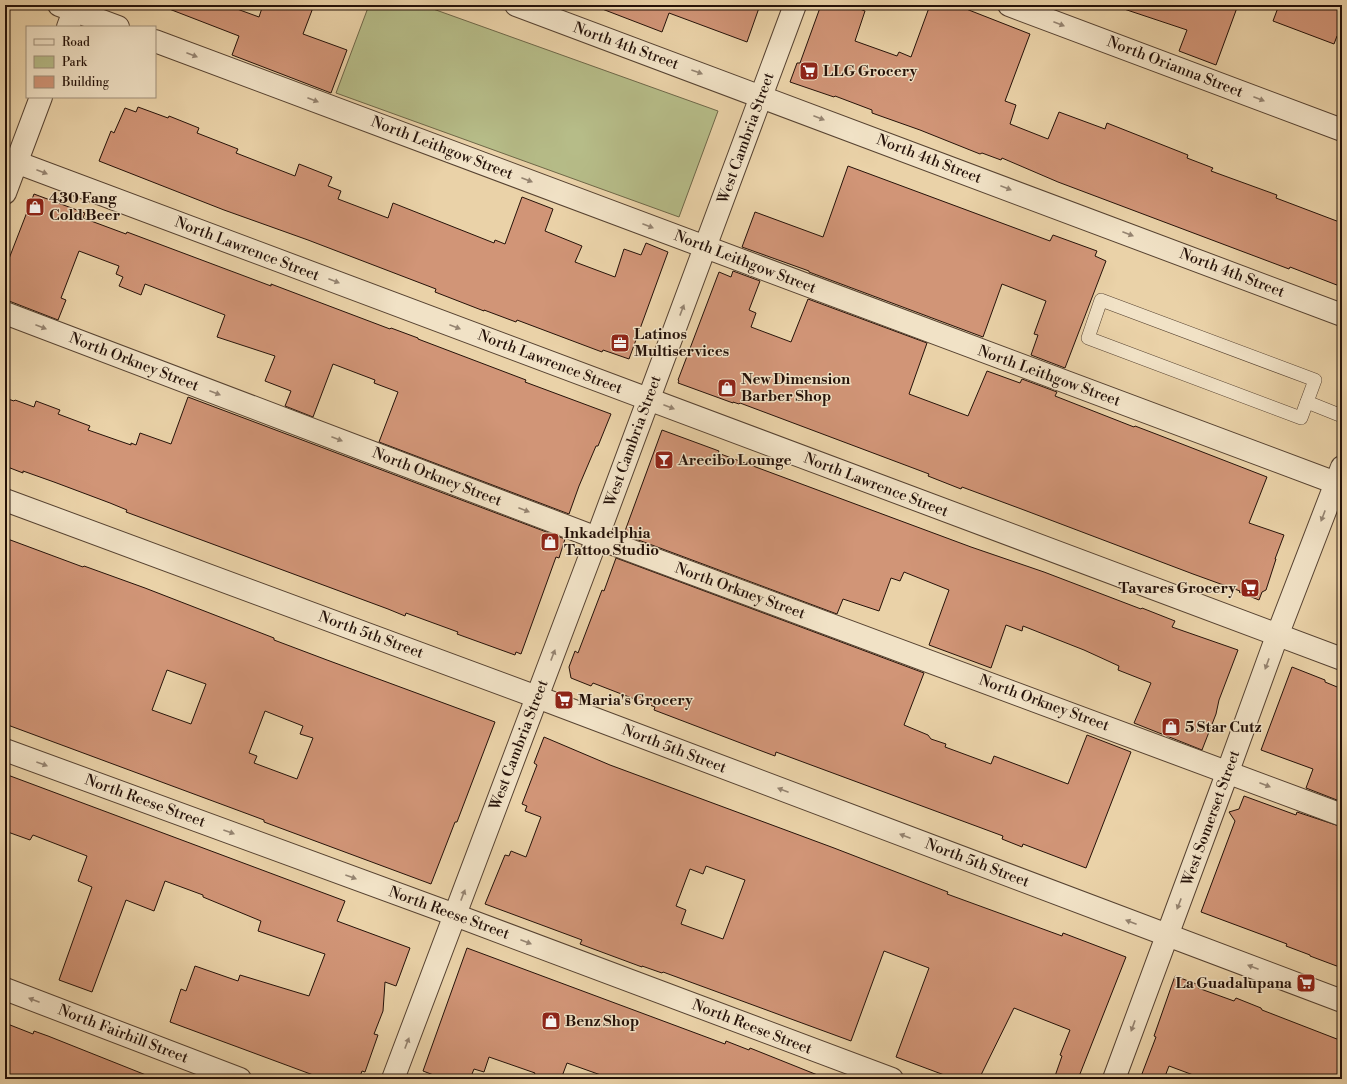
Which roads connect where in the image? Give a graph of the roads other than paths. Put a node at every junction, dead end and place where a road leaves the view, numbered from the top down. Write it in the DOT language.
graph roads {
  1 [pos="516,5"];
  2 [pos="795,5"];
  3 [pos="1009,5"];
  4 [pos="70,12"];
  5 [pos="115,26"];
  6 [pos="156,41"];
  7 [pos="761,96"];
  8 [pos="41,98"];
  9 [pos="1342,130"];
  10 [pos="11,160"];
  11 [pos="5,193"];
  12 [pos="706,247"];
  13 [pos="5,313"];
  14 [pos="1342,315"];
  15 [pos="648,399"];
  16 [pos="1307,402"];
  17 [pos="1342,416"];
  18 [pos="1339,475"];
  19 [pos="5,500"];
  20 [pos="597,538"];
  21 [pos="1277,636"];
  22 [pos="1342,659"];
  23 [pos="537,697"];
  24 [pos="5,750"];
  25 [pos="1228,771"];
  26 [pos="1342,815"];
  27 [pos="455,915"];
  28 [pos="1167,935"];
  29 [pos="5,989"];
  30 [pos="1342,1001"];
  31 [pos="240,1079"];
  32 [pos="393,1079"];
  33 [pos="892,1079"];
  34 [pos="1114,1079"];
  1 -- 7 [label="street, North 4th Street, one-way"];
  2 -- 7 [label="street, West Cambria Street"];
  3 -- 9 [label="street, North Orianna Street, one-way"];
  4 -- 5 [label="street"];
  6 -- 12 [label="street, North Leithgow Street, one-way"];
  7 -- 12 [label="street, West Cambria Street"];
  7 -- 14 [label="street, North 4th Street, one-way"];
  8 -- 10 [label="street"];
  10 -- 11 [label="street"];
  10 -- 15 [label="street, North Lawrence Street, one-way"];
  15 -- 12 [label="street, West Cambria Street, one-way"];
  12 -- 18 [label="street, North Leithgow Street"];
  13 -- 20 [label="street, North Orkney Street, one-way"];
  15 -- 20 [label="street, West Cambria Street"];
  15 -- 21 [label="street, North Lawrence Street, one-way"];
  16 -- 16 [label="lane"];
  16 -- 17 [label="lane"];
  18 -- 21 [label="street, West Somerset Street, one-way"];
  19 -- 23 [label="street, North 5th Street"];
  23 -- 20 [label="street, West Cambria Street, one-way"];
  20 -- 25 [label="street, North Orkney Street"];
  21 -- 22 [label="street, North Lawrence Street"];
  21 -- 25 [label="street, West Somerset Street, one-way"];
  27 -- 23 [label="street, West Cambria Street, one-way"];
  28 -- 23 [label="street, North 5th Street, one-way"];
  24 -- 27 [label="street, North Reese Street, one-way"];
  25 -- 26 [label="street, North Orkney Street, one-way"];
  25 -- 28 [label="street, West Somerset Street, one-way"];
  32 -- 27 [label="street, West Cambria Street, one-way"];
  27 -- 33 [label="street, North Reese Street, one-way"];
  30 -- 28 [label="street, North 5th Street, one-way"];
  28 -- 34 [label="street, West Somerset Street, one-way"];
  31 -- 29 [label="street, North Fairhill Street, one-way"];
}
